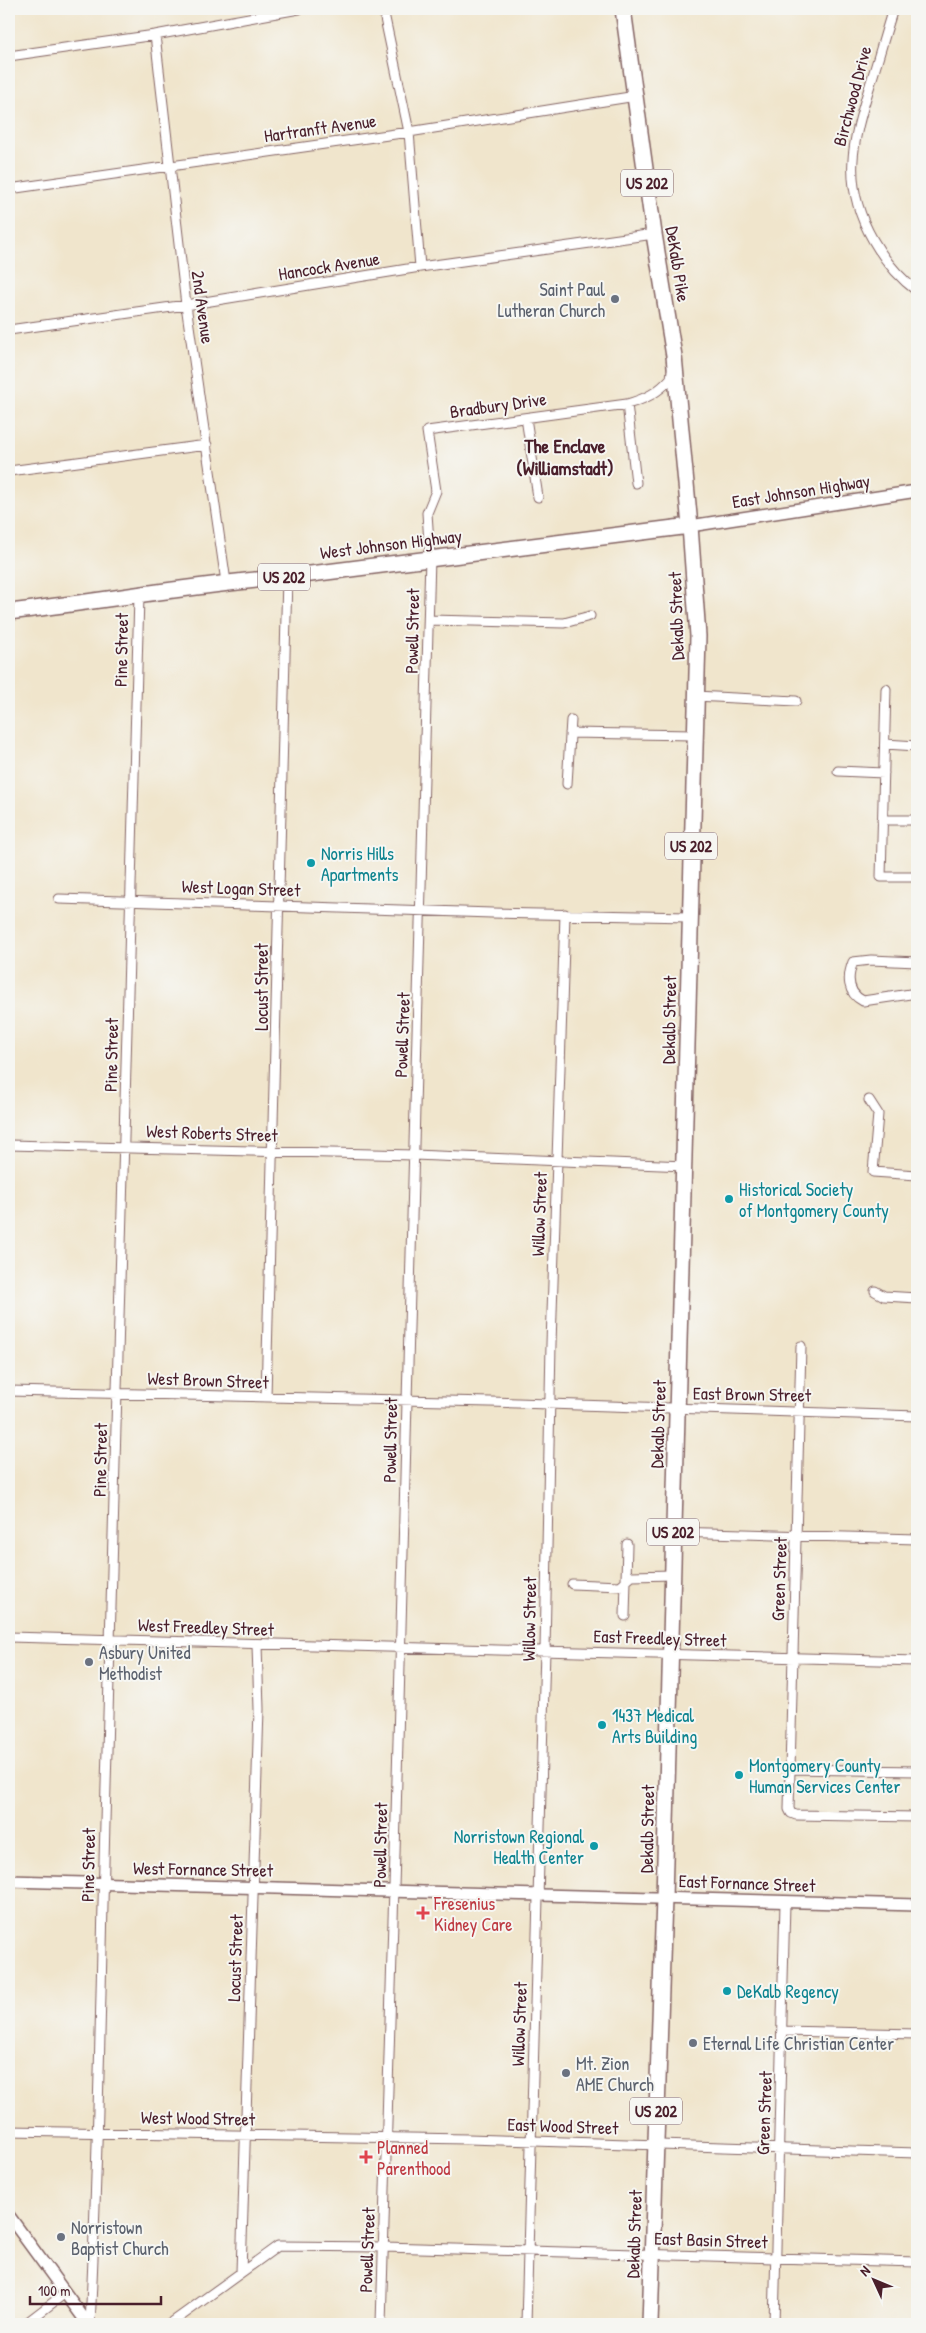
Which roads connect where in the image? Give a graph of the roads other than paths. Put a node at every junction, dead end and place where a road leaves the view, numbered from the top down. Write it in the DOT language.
graph roads {
  1 [pos="299,9"];
  2 [pos="382,9"];
  3 [pos="623,9"];
  4 [pos="893,9"];
  5 [pos="155,35"];
  6 [pos="9,56"];
  7 [pos="636,96"];
  8 [pos="409,132"];
  9 [pos="170,165"];
  10 [pos="9,189"];
  11 [pos="654,234"];
  12 [pos="420,267"];
  13 [pos="917,291"];
  14 [pos="186,305"];
  15 [pos="9,330"];
  16 [pos="674,356"];
  17 [pos="626,404"];
  18 [pos="526,418"];
  19 [pos="207,445"];
  20 [pos="9,471"];
  21 [pos="636,483"];
  22 [pos="917,491"];
  23 [pos="538,498"];
  24 [pos="690,526"];
  25 [pos="430,557"];
  26 [pos="287,577"];
  27 [pos="226,582"];
  28 [pos="139,596"];
  29 [pos="9,612"];
  30 [pos="590,616"];
  31 [pos="428,620"];
  32 [pos="886,689"];
  33 [pos="695,696"];
  34 [pos="796,701"];
  35 [pos="571,720"];
  36 [pos="570,733"];
  37 [pos="694,735"];
  38 [pos="885,744"];
  39 [pos="917,746"];
  40 [pos="838,771"];
  41 [pos="884,773"];
  42 [pos="567,784"];
  43 [pos="882,820"];
  44 [pos="917,820"];
  45 [pos="917,877"];
  46 [pos="59,899"];
  47 [pos="130,902"];
  48 [pos="277,906"];
  49 [pos="422,911"];
  50 [pos="565,914"];
  51 [pos="689,917"];
  52 [pos="917,962"];
  53 [pos="917,993"];
  54 [pos="869,1100"];
  55 [pos="9,1145"];
  56 [pos="125,1146"];
  57 [pos="273,1152"];
  58 [pos="414,1155"];
  59 [pos="558,1160"];
  60 [pos="685,1166"];
  61 [pos="917,1175"];
  62 [pos="875,1290"];
  63 [pos="917,1298"];
  64 [pos="802,1346"];
  65 [pos="9,1391"];
  66 [pos="118,1394"];
  67 [pos="266,1397"];
  68 [pos="407,1401"];
  69 [pos="550,1405"];
  70 [pos="678,1409"];
  71 [pos="800,1411"];
  72 [pos="917,1416"];
  73 [pos="673,1532"];
  74 [pos="796,1534"];
  75 [pos="917,1539"];
  76 [pos="627,1544"];
  77 [pos="672,1575"];
  78 [pos="626,1583"];
  79 [pos="572,1584"];
  80 [pos="625,1616"];
  81 [pos="9,1637"];
  82 [pos="110,1640"];
  83 [pos="257,1645"];
  84 [pos="402,1647"];
  85 [pos="545,1650"];
  86 [pos="670,1655"];
  87 [pos="793,1657"];
  88 [pos="917,1661"];
  89 [pos="789,1769"];
  90 [pos="917,1771"];
  91 [pos="917,1817"];
  92 [pos="9,1881"];
  93 [pos="103,1884"];
  94 [pos="254,1888"];
  95 [pos="396,1892"];
  96 [pos="538,1894"];
  97 [pos="664,1898"];
  98 [pos="785,1903"];
  99 [pos="917,1905"];
  100 [pos="783,2031"];
  101 [pos="917,2034"];
  102 [pos="9,2131"];
  103 [pos="97,2133"];
  104 [pos="245,2135"];
  105 [pos="387,2138"];
  106 [pos="532,2141"];
  107 [pos="655,2145"];
  108 [pos="779,2149"];
  109 [pos="917,2153"];
  110 [pos="9,2216"];
  111 [pos="384,2247"];
  112 [pos="528,2251"];
  113 [pos="652,2254"];
  114 [pos="776,2258"];
  115 [pos="917,2262"];
  116 [pos="241,2272"];
  117 [pos="64,2294"];
  118 [pos="25,2324"];
  119 [pos="89,2324"];
  120 [pos="170,2324"];
  121 [pos="381,2324"];
  122 [pos="526,2324"];
  123 [pos="650,2324"];
  124 [pos="774,2324"];
  1 -- 5 [label="street"];
  2 -- 8 [label="street"];
  3 -- 7 [label="highway, DeKalb Pike / US 202"];
  4 -- 13 [label="street, Birchwood Drive"];
  5 -- 6 [label="street"];
  5 -- 9 [label="street, 2nd Avenue"];
  7 -- 8 [label="street, Hartranft Avenue"];
  7 -- 11 [label="highway, DeKalb Pike / US 202"];
  8 -- 9 [label="street, Hartranft Avenue"];
  8 -- 12 [label="street"];
  9 -- 10 [label="street, Hartranft Avenue"];
  9 -- 14 [label="street, 2nd Avenue"];
  11 -- 12 [label="street, Hancock Avenue"];
  11 -- 16 [label="highway, DeKalb Pike / US 202"];
  12 -- 14 [label="street, Hancock Avenue"];
  14 -- 15 [label="street, Hancock Avenue"];
  14 -- 19 [label="street, 2nd Avenue"];
  16 -- 17 [label="street, Bradbury Drive"];
  16 -- 24 [label="highway, DeKalb Pike / US 202"];
  17 -- 18 [label="street, Bradbury Drive"];
  17 -- 21 [label="street"];
  18 -- 23 [label="street"];
  18 -- 25 [label="street, Bradbury Drive"];
  19 -- 20 [label="street"];
  19 -- 27 [label="street, 2nd Avenue"];
  22 -- 24 [label="street, East Johnson Highway"];
  24 -- 25 [label="highway, West Johnson Highway / US 202"];
  24 -- 33 [label="highway, Dekalb Street / US 202"];
  25 -- 26 [label="highway, West Johnson Highway / US 202"];
  25 -- 31 [label="street, Powell Street"];
  26 -- 27 [label="highway, West Johnson Highway / US 202"];
  26 -- 48 [label="street, Locust Street"];
  27 -- 28 [label="highway, West Johnson Highway / US 202"];
  28 -- 29 [label="highway, West Johnson Highway / US 202"];
  28 -- 47 [label="street, Pine Street"];
  30 -- 31 [label="street"];
  31 -- 49 [label="street, Powell Street"];
  32 -- 38 [label="street"];
  33 -- 34 [label="street"];
  33 -- 37 [label="highway, Dekalb Street / US 202"];
  35 -- 36 [label="street"];
  36 -- 37 [label="street"];
  36 -- 42 [label="street"];
  37 -- 51 [label="highway, Dekalb Street / US 202"];
  38 -- 39 [label="street"];
  38 -- 41 [label="street"];
  40 -- 41 [label="street"];
  41 -- 43 [label="street"];
  43 -- 44 [label="street"];
  43 -- 45 [label="street"];
  46 -- 47 [label="street, West Logan Street"];
  47 -- 48 [label="street, West Logan Street"];
  47 -- 56 [label="street, Pine Street"];
  48 -- 49 [label="street, West Logan Street"];
  48 -- 57 [label="street, Locust Street"];
  49 -- 50 [label="street, West Logan Street"];
  49 -- 58 [label="street, Powell Street"];
  50 -- 51 [label="street, West Logan Street"];
  50 -- 59 [label="street, Willow Street"];
  51 -- 60 [label="highway, Dekalb Street / US 202"];
  52 -- 53 [label="street"];
  54 -- 61 [label="street"];
  55 -- 56 [label="street, West Roberts Street"];
  56 -- 57 [label="street, West Roberts Street"];
  56 -- 66 [label="street, Pine Street"];
  57 -- 58 [label="street, West Roberts Street"];
  57 -- 67 [label="street, Locust Street"];
  58 -- 59 [label="street, West Roberts Street"];
  58 -- 68 [label="street, Powell Street"];
  59 -- 60 [label="street, West Roberts Street"];
  59 -- 69 [label="street, Willow Street"];
  60 -- 70 [label="highway, Dekalb Street / US 202"];
  62 -- 63 [label="street"];
  64 -- 71 [label="street, Green Street"];
  65 -- 66 [label="street, West Brown Street"];
  66 -- 67 [label="street, West Brown Street"];
  66 -- 82 [label="street, Pine Street"];
  67 -- 68 [label="street, West Brown Street"];
  68 -- 69 [label="street, East Brown Street"];
  68 -- 84 [label="street, Powell Street"];
  69 -- 70 [label="street, East Brown Street"];
  69 -- 85 [label="street, Willow Street"];
  70 -- 71 [label="street, East Brown Street"];
  70 -- 73 [label="highway, Dekalb Street / US 202"];
  71 -- 72 [label="street, East Brown Street"];
  71 -- 74 [label="street, Green Street"];
  73 -- 74 [label="street"];
  73 -- 77 [label="highway, Dekalb Street / US 202"];
  74 -- 75 [label="street"];
  74 -- 87 [label="street, Green Street"];
  76 -- 78 [label="street"];
  77 -- 78 [label="street"];
  77 -- 86 [label="highway, Dekalb Street / US 202"];
  78 -- 79 [label="street"];
  78 -- 80 [label="street"];
  81 -- 82 [label="street, West Freedley Street"];
  82 -- 83 [label="street, West Freedley Street"];
  82 -- 93 [label="street, Pine Street"];
  83 -- 84 [label="street, West Freedley Street"];
  83 -- 94 [label="street, Locust Street"];
  84 -- 85 [label="street, East Freedley Street"];
  84 -- 95 [label="street, Powell Street"];
  85 -- 86 [label="street, East Freedley Street"];
  85 -- 96 [label="street, Willow Street"];
  86 -- 87 [label="street, East Freedley Street"];
  86 -- 97 [label="highway, Dekalb Street / US 202"];
  87 -- 88 [label="street, East Freedley Street"];
  87 -- 89 [label="street, Green Street"];
  89 -- 90 [label="street"];
  89 -- 91 [label="street, Green Street"];
  92 -- 93 [label="street, West Fornance Street"];
  93 -- 94 [label="street, West Fornance Street"];
  93 -- 103 [label="street, Pine Street"];
  94 -- 95 [label="street, West Fornance Street"];
  94 -- 104 [label="street, Locust Street"];
  95 -- 96 [label="street, East Fornance Street"];
  95 -- 105 [label="street, Powell Street"];
  96 -- 97 [label="street, East Fornance Street"];
  96 -- 106 [label="street, Willow Street"];
  97 -- 98 [label="street, East Fornance Street"];
  97 -- 107 [label="highway, Dekalb Street / US 202"];
  98 -- 99 [label="street, East Fornance Street"];
  98 -- 100 [label="street, Green Street"];
  100 -- 101 [label="street"];
  100 -- 108 [label="street, Green Street"];
  102 -- 103 [label="street, West Wood Street"];
  103 -- 104 [label="street, West Wood Street"];
  103 -- 119 [label="street, Pine Street"];
  104 -- 105 [label="street, West Wood Street"];
  104 -- 116 [label="street, Locust Street"];
  105 -- 106 [label="street, East Wood Street"];
  105 -- 111 [label="street, Powell Street"];
  106 -- 107 [label="street, East Wood Street"];
  106 -- 112 [label="street, Willow Street"];
  107 -- 108 [label="street, East Wood Street"];
  107 -- 113 [label="highway, Dekalb Street / US 202"];
  108 -- 109 [label="street, East Wood Street"];
  108 -- 114 [label="street, Green Street"];
  110 -- 117 [label="street"];
  111 -- 112 [label="street, East Basin Street"];
  111 -- 116 [label="street, East Basin Street"];
  111 -- 121 [label="street, Powell Street"];
  112 -- 113 [label="street, East Basin Street"];
  112 -- 122 [label="street, Willow Street"];
  113 -- 114 [label="street, East Basin Street"];
  113 -- 123 [label="highway, Dekalb Street / US 202"];
  114 -- 115 [label="street, East Basin Street"];
  114 -- 124 [label="street, Green Street"];
  116 -- 120 [label="street, East Basin Street"];
  117 -- 118 [label="street"];
  117 -- 119 [label="street"];
}
